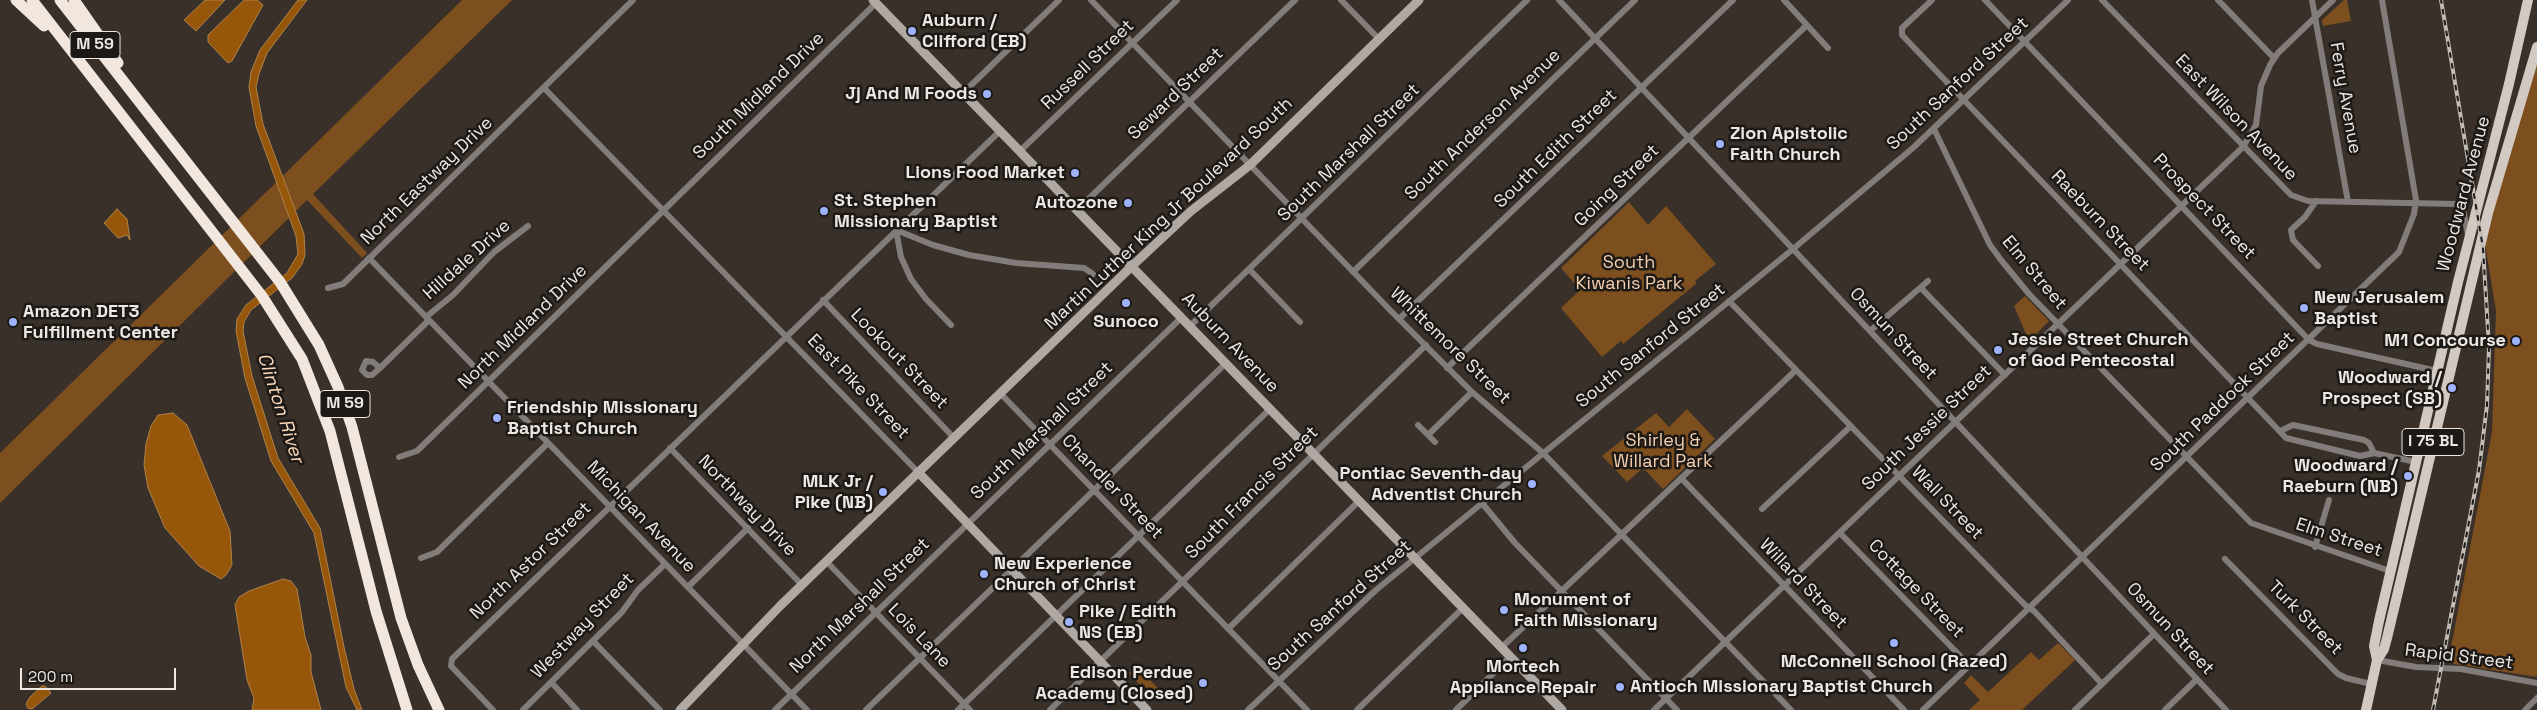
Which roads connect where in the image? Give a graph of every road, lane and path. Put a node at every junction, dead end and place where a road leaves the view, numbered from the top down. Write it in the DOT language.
graph roads {
  1 [pos="16,0"];
  2 [pos="32,0"];
  3 [pos="60,0"];
  4 [pos="74,0"];
  5 [pos="633,0"];
  6 [pos="1059,0"];
  7 [pos="1091,0"];
  8 [pos="1177,0"];
  9 [pos="1295,0"];
  10 [pos="1341,0"];
  11 [pos="1419,0"];
  12 [pos="1528,0"];
  13 [pos="1559,0"];
  14 [pos="1634,0"];
  15 [pos="1733,0"];
  16 [pos="1784,0"];
  17 [pos="1932,0"];
  18 [pos="1985,0"];
  19 [pos="2068,0"];
  20 [pos="2102,0"];
  21 [pos="2218,0"];
  22 [pos="2312,0"];
  23 [pos="2333,0"];
  24 [pos="2382,0"];
  25 [pos="2528,0"];
  26 [pos="875,2"];
  27 [pos="2316,17"];
  28 [pos="1807,25"];
  29 [pos="2522,31"];
  30 [pos="1594,38"];
  31 [pos="1379,39"];
  32 [pos="2537,41"];
  33 [pos="1133,42"];
  34 [pos="2024,42"];
  35 [pos="2537,47"];
  36 [pos="1828,48"];
  37 [pos="2274,58"];
  38 [pos="96,82"];
  39 [pos="544,88"];
  40 [pos="1641,88"];
  41 [pos="131,91"];
  42 [pos="963,92"];
  43 [pos="1964,100"];
  44 [pos="1190,101"];
  45 [pos="1934,129"];
  46 [pos="1000,131"];
  47 [pos="1688,138"];
  48 [pos="2243,147"];
  49 [pos="1020,151"];
  50 [pos="1250,165"];
  51 [pos="2316,201"];
  52 [pos="2348,202"];
  53 [pos="2416,204"];
  54 [pos="2182,206"];
  55 [pos="1078,210"];
  56 [pos="663,211"];
  57 [pos="1301,219"];
  58 [pos="528,226"];
  59 [pos="896,230"];
  60 [pos="2469,237"];
  61 [pos="1793,249"];
  62 [pos="369,258"];
  63 [pos="2120,264"];
  64 [pos="1133,265"];
  65 [pos="2318,266"];
  66 [pos="1249,269"];
  67 [pos="1353,272"];
  68 [pos="1093,274"];
  69 [pos="1928,281"];
  70 [pos="328,288"];
  71 [pos="1921,288"];
  72 [pos="823,300"];
  73 [pos="1729,301"];
  74 [pos="1182,317"];
  75 [pos="427,318"];
  76 [pos="1399,319"];
  77 [pos="1300,322"];
  78 [pos="2058,324"];
  79 [pos="951,325"];
  80 [pos="1190,326"];
  81 [pos="1870,330"];
  82 [pos="786,336"];
  83 [pos="2310,340"];
  84 [pos="1426,345"];
  85 [pos="1226,363"];
  86 [pos="380,368"];
  87 [pos="1448,368"];
  88 [pos="1796,370"];
  89 [pos="2437,371"];
  90 [pos="2005,375"];
  91 [pos="488,382"];
  92 [pos="1472,392"];
  93 [pos="1000,393"];
  94 [pos="2249,398"];
  95 [pos="1270,409"];
  96 [pos="1956,422"];
  97 [pos="1418,424"];
  98 [pos="1851,426"];
  99 [pos="2280,431"];
  100 [pos="1428,435"];
  101 [pos="954,438"];
  102 [pos="2433,440"];
  103 [pos="1435,442"];
  104 [pos="548,443"];
  105 [pos="1050,445"];
  106 [pos="670,448"];
  107 [pos="1543,453"];
  108 [pos="2374,453"];
  109 [pos="1314,454"];
  110 [pos="399,456"];
  111 [pos="2187,457"];
  112 [pos="2416,462"];
  113 [pos="918,472"];
  114 [pos="1900,476"];
  115 [pos="1681,478"];
  116 [pos="1094,490"];
  117 [pos="2329,500"];
  118 [pos="1359,501"];
  119 [pos="1482,503"];
  120 [pos="610,506"];
  121 [pos="2417,507"];
  122 [pos="1762,509"];
  123 [pos="967,524"];
  124 [pos="748,528"];
  125 [pos="1840,533"];
  126 [pos="1621,534"];
  127 [pos="1138,536"];
  128 [pos="2315,547"];
  129 [pos="421,558"];
  130 [pos="1415,558"];
  131 [pos="2083,558"];
  132 [pos="2225,559"];
  133 [pos="826,561"];
  134 [pos="665,564"];
  135 [pos="1011,570"];
  136 [pos="2390,571"];
  137 [pos="1182,582"];
  138 [pos="802,585"];
  139 [pos="1784,586"];
  140 [pos="688,587"];
  141 [pos="1561,591"];
  142 [pos="1463,608"];
  143 [pos="2030,608"];
  144 [pos="876,612"];
  145 [pos="1056,616"];
  146 [pos="1228,629"];
  147 [pos="2154,634"];
  148 [pos="593,641"];
  149 [pos="1725,642"];
  150 [pos="743,644"];
  151 [pos="1501,648"];
  152 [pos="1510,657"];
  153 [pos="920,658"];
  154 [pos="2376,660"];
  155 [pos="1100,662"];
  156 [pos="394,666"];
  157 [pos="1970,666"];
  158 [pos="2197,679"];
  159 [pos="1279,681"];
  160 [pos="551,682"];
  161 [pos="2537,683"];
  162 [pos="2102,684"];
  163 [pos="2371,684"];
  164 [pos="791,694"];
  165 [pos="2537,698"];
  166 [pos="1666,699"];
  167 [pos="964,704"];
  168 [pos="1145,709"];
  169 [pos="1558,709"];
  170 [pos="407,710"];
  171 [pos="414,710"];
  172 [pos="439,710"];
  173 [pos="493,710"];
  174 [pos="522,710"];
  175 [pos="577,710"];
  176 [pos="660,710"];
  177 [pos="680,710"];
  178 [pos="775,710"];
  179 [pos="807,710"];
  180 [pos="866,710"];
  181 [pos="958,710"];
  182 [pos="970,710"];
  183 [pos="1050,710"];
  184 [pos="1248,710"];
  185 [pos="1307,710"];
  186 [pos="1357,710"];
  187 [pos="1456,710"];
  188 [pos="1654,710"];
  189 [pos="1677,710"];
  190 [pos="1791,710"];
  191 [pos="1904,710"];
  192 [pos="1923,710"];
  193 [pos="2074,710"];
  194 [pos="2165,710"];
  195 [pos="2226,710"];
  196 [pos="2366,710"];
  197 [pos="2525,710"];
  1 -- 38 [label="highway"];
  2 -- 38 [label="highway, M 59"];
  3 -- 41 [label="highway, M 59"];
  4 -- 41 [label="highway"];
  5 -- 39 [label="street, North Eastway Drive"];
  6 -- 42 [label="street"];
  7 -- 33 [label="street, Whittemore Street"];
  8 -- 33 [label="street, Russell Street"];
  9 -- 44 [label="street, Seward Street"];
  10 -- 31 [label="street"];
  11 -- 31 [label="main road, Martin Luther King Jr Boulevard South"];
  12 -- 57 [label="street, South Marshall Street"];
  13 -- 30 [label="street, Osmun Street"];
  14 -- 30 [label="street, South Anderson Avenue"];
  15 -- 40 [label="street, South Edith Street"];
  16 -- 28 [label="street"];
  17 -- 43 [label="street, Raeburn Street"];
  18 -- 34 [label="street, Prospect Street"];
  19 -- 34 [label="street, South Sanford Street"];
  20 -- 48 [label="street, East Wilson Avenue"];
  21 -- 37 [label="street"];
  22 -- 27 [label="street, Ferry Avenue"];
  23 -- 27 [label="street, South Jessie Street"];
  24 -- 53 [label="street, South Paddock Street"];
  25 -- 29 [label="main road, Woodward Avenue / I 75 BL"];
  26 -- 42 [label="main road, Auburn Avenue"];
  26 -- 56 [label="street, South Midland Drive"];
  27 -- 37 [label="street, South Jessie Street"];
  27 -- 52 [label="street, Ferry Avenue"];
  28 -- 36 [label="street"];
  28 -- 47 [label="street, Going Street"];
  29 -- 32 [label="main road"];
  29 -- 60 [label="main road, Woodward Avenue / I 75 BL"];
  30 -- 40 [label="street, Osmun Street"];
  30 -- 67 [label="street, South Anderson Avenue"];
  31 -- 50 [label="main road, Martin Luther King Jr Boulevard South"];
  33 -- 44 [label="street, Whittemore Street"];
  33 -- 49 [label="street, Russell Street"];
  34 -- 43 [label="street, South Sanford Street"];
  34 -- 54 [label="street, Prospect Street"];
  35 -- 102 [label="main road, Woodward Avenue / I 75 BL"];
  37 -- 48 [label="street, South Jessie Street"];
  38 -- 156 [label="highway, M 59"];
  39 -- 56 [label="street, East Pike Street"];
  39 -- 62 [label="street, North Eastway Drive"];
  40 -- 47 [label="street, Osmun Street"];
  40 -- 76 [label="street, South Edith Street"];
  41 -- 172 [label="highway, M 59"];
  42 -- 46 [label="main road, Auburn Avenue"];
  43 -- 45 [label="street, South Sanford Street"];
  43 -- 63 [label="street, Raeburn Street"];
  44 -- 50 [label="street, Whittemore Street"];
  44 -- 55 [label="street, Seward Street"];
  45 -- 61 [label="street, South Sanford Street"];
  45 -- 78 [label="street, Elm Street"];
  46 -- 49 [label="main road, Auburn Avenue"];
  46 -- 59 [label="street, North Astor Street"];
  47 -- 61 [label="street, Osmun Street"];
  47 -- 87 [label="street, Going Street"];
  48 -- 51 [label="street, East Wilson Avenue"];
  48 -- 54 [label="street, South Jessie Street"];
  49 -- 55 [label="main road, Auburn Avenue"];
  50 -- 57 [label="street, Whittemore Street"];
  50 -- 64 [label="main road, Martin Luther King Jr Boulevard South"];
  51 -- 52 [label="street, East Wilson Avenue"];
  51 -- 65 [label="street"];
  52 -- 53 [label="street, East Wilson Avenue"];
  53 -- 60 [label="street, East Wilson Avenue"];
  53 -- 83 [label="street, South Paddock Street"];
  54 -- 63 [label="street, South Jessie Street"];
  54 -- 83 [label="street, Prospect Street"];
  55 -- 64 [label="main road, Auburn Avenue"];
  56 -- 82 [label="street, East Pike Street"];
  56 -- 91 [label="street, North Midland Drive"];
  57 -- 66 [label="street, South Marshall Street"];
  57 -- 67 [label="street, Whittemore Street"];
  58 -- 75 [label="street, Hilldale Drive"];
  59 -- 68 [label="street"];
  59 -- 72 [label="street, North Astor Street"];
  59 -- 79 [label="street"];
  60 -- 89 [label="main road, Woodward Avenue / I 75 BL"];
  61 -- 73 [label="street, South Sanford Street"];
  61 -- 81 [label="street, Osmun Street"];
  62 -- 70 [label="street, North Eastway Drive"];
  62 -- 75 [label="street, Michigan Avenue"];
  63 -- 78 [label="street, South Jessie Street"];
  63 -- 94 [label="street, Raeburn Street"];
  64 -- 74 [label="main road, Auburn Avenue"];
  64 -- 93 [label="main road, Martin Luther King Jr Boulevard South"];
  66 -- 77 [label="street"];
  66 -- 80 [label="street, South Marshall Street"];
  67 -- 76 [label="street, Whittemore Street"];
  69 -- 71 [label="street"];
  71 -- 81 [label="street"];
  71 -- 90 [label="street"];
  72 -- 82 [label="street, North Astor Street"];
  72 -- 101 [label="street, Lookout Street"];
  73 -- 88 [label="street, Wall Street"];
  73 -- 107 [label="street, South Sanford Street"];
  74 -- 80 [label="main road, Auburn Avenue"];
  74 -- 105 [label="street, South Marshall Street"];
  75 -- 86 [label="street, Hilldale Drive"];
  75 -- 91 [label="street, Michigan Avenue"];
  76 -- 84 [label="street, Whittemore Street"];
  78 -- 90 [label="street, South Jessie Street"];
  78 -- 111 [label="street, Elm Street"];
  80 -- 85 [label="main road, Auburn Avenue"];
  81 -- 96 [label="street, Osmun Street"];
  82 -- 106 [label="street, North Astor Street"];
  82 -- 113 [label="street, East Pike Street"];
  83 -- 89 [label="street, Prospect Street"];
  83 -- 94 [label="street, South Paddock Street"];
  84 -- 87 [label="street, Whittemore Street"];
  84 -- 109 [label="street, South Francis Street"];
  85 -- 95 [label="main road, Auburn Avenue"];
  85 -- 116 [label="street"];
  87 -- 92 [label="street, Whittemore Street"];
  88 -- 98 [label="street, Wall Street"];
  88 -- 115 [label="street"];
  89 -- 102 [label="main road"];
  89 -- 112 [label="main road, Woodward Avenue / I 75 BL"];
  90 -- 96 [label="street, South Jessie Street"];
  91 -- 104 [label="street, Michigan Avenue"];
  91 -- 110 [label="street, North Midland Drive"];
  92 -- 100 [label="street"];
  92 -- 107 [label="street, Whittemore Street"];
  93 -- 101 [label="main road, Martin Luther King Jr Boulevard South"];
  93 -- 105 [label="street, Chandler Street"];
  94 -- 99 [label="street, Raeburn Street"];
  94 -- 111 [label="street, South Paddock Street"];
  95 -- 109 [label="main road, Auburn Avenue"];
  95 -- 127 [label="street"];
  96 -- 114 [label="street, South Jessie Street"];
  96 -- 131 [label="street, Osmun Street"];
  97 -- 100 [label="street"];
  98 -- 114 [label="street, Wall Street"];
  98 -- 122 [label="street"];
  99 -- 108 [label="street, Raeburn Street"];
  99 -- 108 [label="street, Raeburn Street"];
  100 -- 103 [label="street"];
  101 -- 113 [label="main road, Martin Luther King Jr Boulevard South"];
  102 -- 121 [label="main road, Woodward Avenue / I 75 BL"];
  104 -- 120 [label="street, Michigan Avenue"];
  104 -- 129 [label="street"];
  105 -- 116 [label="street, Chandler Street"];
  105 -- 123 [label="street, South Marshall Street"];
  106 -- 120 [label="street, North Astor Street"];
  106 -- 124 [label="street, Northway Drive"];
  107 -- 119 [label="street, South Sanford Street"];
  107 -- 126 [label="street, Whittemore Street"];
  108 -- 112 [label="street, Raeburn Street"];
  109 -- 118 [label="main road, Auburn Avenue"];
  109 -- 137 [label="street, South Francis Street"];
  111 -- 128 [label="street, Elm Street"];
  111 -- 131 [label="street, South Paddock Street"];
  112 -- 121 [label="main road"];
  112 -- 136 [label="main road, Woodward Avenue / I 75 BL"];
  113 -- 123 [label="main road, East Pike Street"];
  113 -- 133 [label="main road, Martin Luther King Jr Boulevard South"];
  114 -- 125 [label="street, South Jessie Street"];
  114 -- 143 [label="street, Wall Street"];
  115 -- 126 [label="street"];
  115 -- 139 [label="street, Willard Street"];
  116 -- 127 [label="street, Chandler Street"];
  116 -- 135 [label="street"];
  117 -- 128 [label="street"];
  118 -- 130 [label="main road, Auburn Avenue"];
  118 -- 146 [label="street"];
  119 -- 130 [label="street, South Sanford Street"];
  119 -- 141 [label="street"];
  120 -- 134 [label="street, Michigan Avenue"];
  120 -- 173 [label="street, North Astor Street"];
  121 -- 154 [label="main road, Woodward Avenue / I 75 BL"];
  123 -- 135 [label="main road, East Pike Street"];
  123 -- 144 [label="street, North Marshall Street"];
  124 -- 138 [label="street, Northway Drive"];
  124 -- 140 [label="street"];
  125 -- 139 [label="street, South Jessie Street"];
  125 -- 157 [label="street, Cottage Street"];
  126 -- 141 [label="street"];
  126 -- 149 [label="street, Whittemore Street"];
  127 -- 137 [label="street, Chandler Street"];
  127 -- 145 [label="street"];
  128 -- 136 [label="street, Elm Street"];
  130 -- 142 [label="main road, Auburn Avenue"];
  130 -- 159 [label="street, South Sanford Street"];
  131 -- 143 [label="street, South Paddock Street"];
  131 -- 147 [label="street, Osmun Street"];
  132 -- 163 [label="street, Turk Street"];
  133 -- 138 [label="main road, Martin Luther King Jr Boulevard South"];
  133 -- 144 [label="street, Lois Lane"];
  134 -- 140 [label="street, Michigan Avenue"];
  134 -- 148 [label="street, Westway Street"];
  135 -- 145 [label="main road, East Pike Street"];
  135 -- 153 [label="street"];
  136 -- 154 [label="main road, Woodward Avenue / I 75 BL"];
  137 -- 146 [label="street, Chandler Street"];
  137 -- 155 [label="street, South Francis Street"];
  138 -- 150 [label="main road, Martin Luther King Jr Boulevard South"];
  139 -- 149 [label="street, South Jessie Street"];
  139 -- 191 [label="street, Willard Street"];
  140 -- 150 [label="street, Michigan Avenue"];
  141 -- 151 [label="street"];
  141 -- 166 [label="street"];
  142 -- 151 [label="main road, Auburn Avenue"];
  142 -- 186 [label="street"];
  143 -- 157 [label="street, South Paddock Street"];
  143 -- 162 [label="street, Wall Street"];
  144 -- 153 [label="street, Lois Lane"];
  144 -- 164 [label="street, North Marshall Street"];
  145 -- 155 [label="main road, East Pike Street"];
  145 -- 167 [label="street"];
  146 -- 159 [label="street, Chandler Street"];
  147 -- 158 [label="street, Osmun Street"];
  147 -- 162 [label="street"];
  148 -- 160 [label="street, Westway Street"];
  148 -- 176 [label="street"];
  149 -- 166 [label="street, South Jessie Street"];
  149 -- 190 [label="street, Whittemore Street"];
  150 -- 164 [label="street, Michigan Avenue"];
  150 -- 177 [label="main road, Martin Luther King Jr Boulevard South"];
  151 -- 152 [label="main road, Auburn Avenue"];
  152 -- 169 [label="main road, Auburn Avenue"];
  152 -- 187 [label="street"];
  153 -- 167 [label="street, Lois Lane"];
  153 -- 180 [label="street"];
  154 -- 161 [label="street, Rapid Street"];
  154 -- 163 [label="main road, Woodward Avenue / I 75 BL"];
  155 -- 168 [label="main road, East Pike Street"];
  155 -- 183 [label="street, South Francis Street"];
  156 -- 170 [label="highway"];
  156 -- 171 [label="highway, M 59"];
  157 -- 192 [label="street, South Paddock Street"];
  158 -- 194 [label="street"];
  158 -- 195 [label="street, Osmun Street"];
  159 -- 184 [label="street, South Sanford Street"];
  159 -- 185 [label="street, Chandler Street"];
  160 -- 174 [label="street, Westway Street"];
  160 -- 175 [label="street"];
  162 -- 193 [label="street"];
  163 -- 196 [label="main road, Woodward Avenue / I 75 BL"];
  164 -- 178 [label="street, North Marshall Street"];
  164 -- 179 [label="street, Michigan Avenue"];
  165 -- 197 [label="street"];
  166 -- 188 [label="street, South Jessie Street"];
  166 -- 189 [label="street"];
  167 -- 181 [label="street"];
  167 -- 182 [label="street, Lois Lane"];
}
